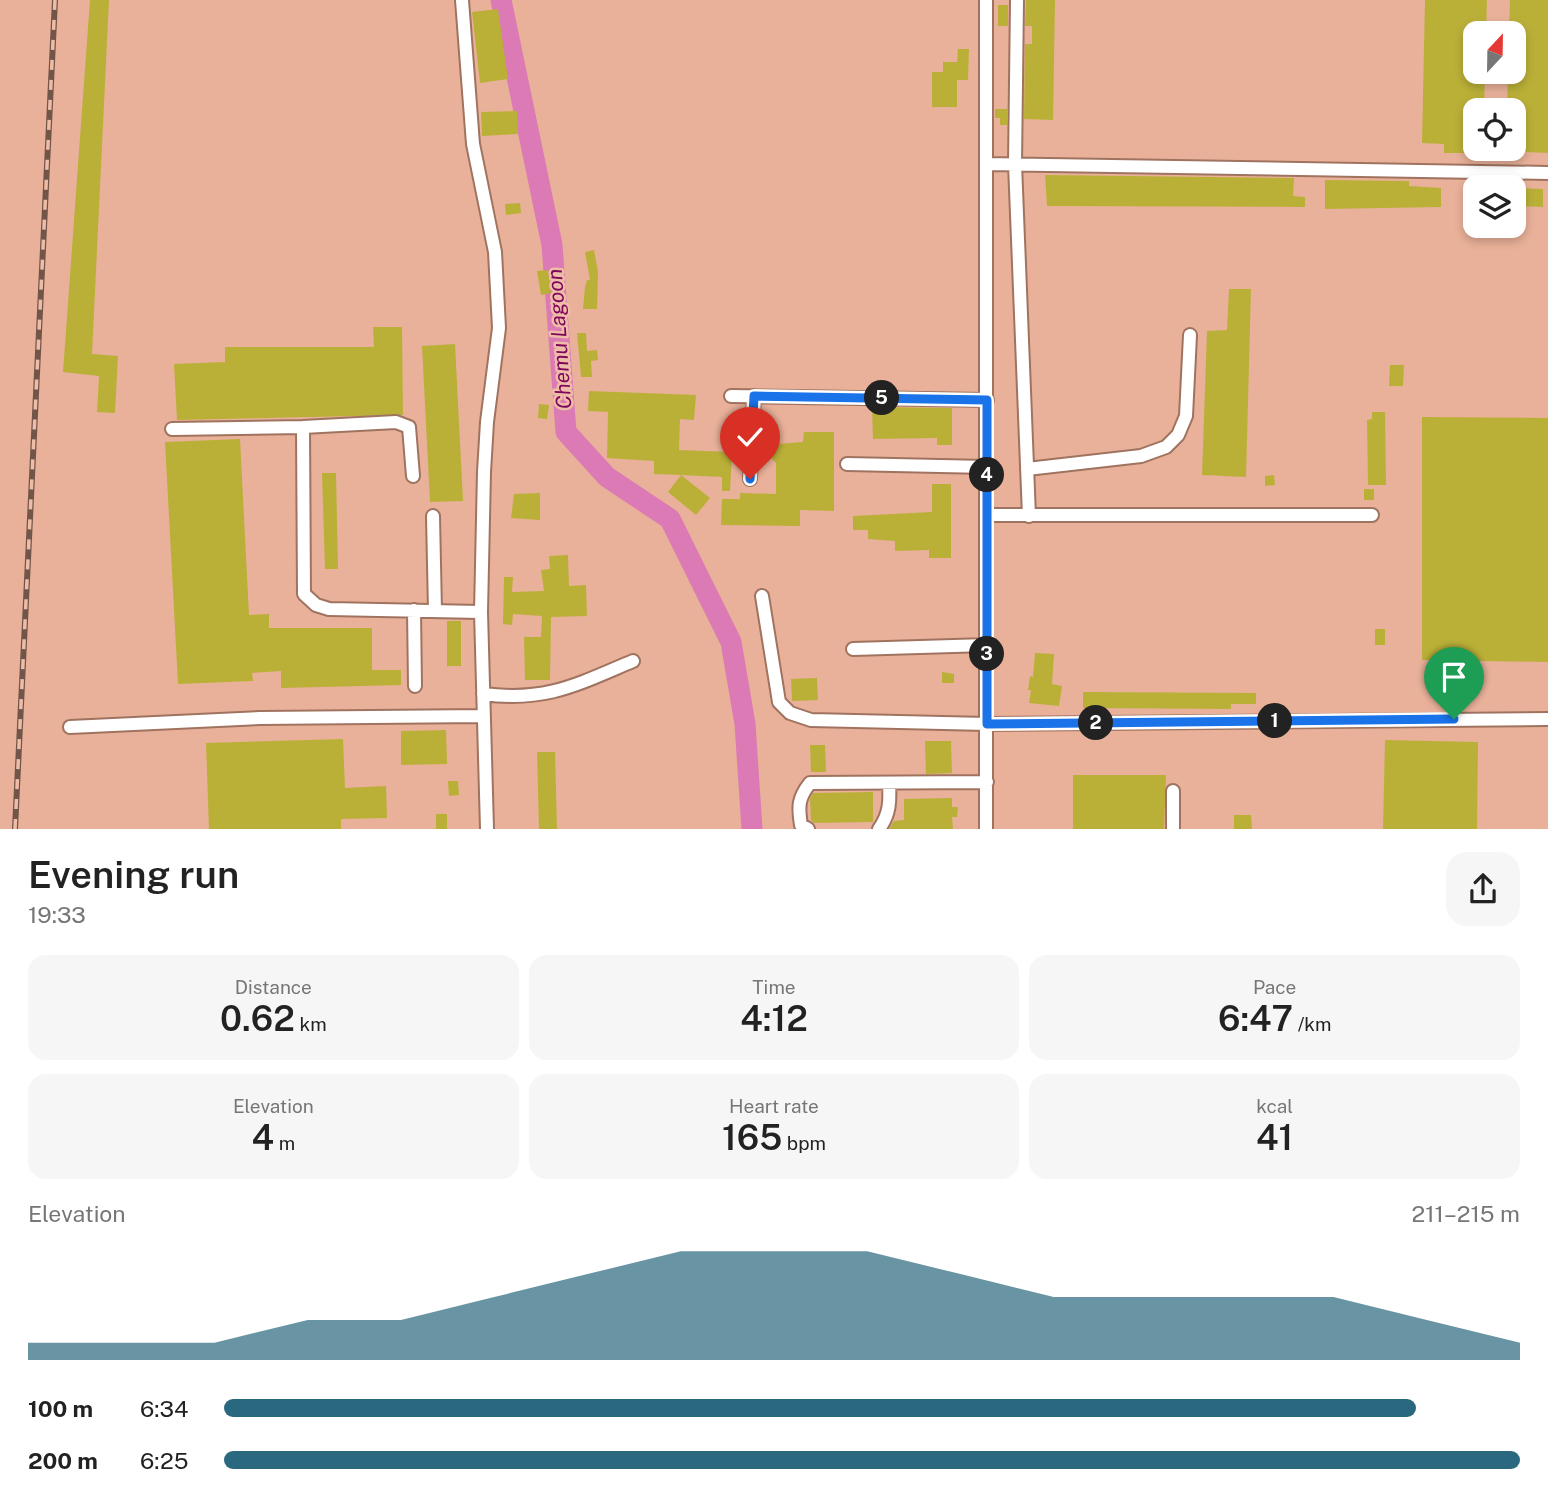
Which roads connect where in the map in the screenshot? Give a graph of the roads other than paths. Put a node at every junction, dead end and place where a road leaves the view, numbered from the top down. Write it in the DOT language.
graph roads {
  1 [pos="462,0"];
  2 [pos="986,0"];
  3 [pos="1017,0"];
  4 [pos="986,164"];
  5 [pos="1014,164"];
  6 [pos="1548,173"];
  7 [pos="1190,335"];
  8 [pos="731,396"];
  9 [pos="754,396"];
  10 [pos="987,400"];
  11 [pos="303,427"];
  12 [pos="172,429"];
  13 [pos="847,464"];
  14 [pos="987,467"];
  15 [pos="1027,469"];
  16 [pos="413,476"];
  17 [pos="750,479"];
  18 [pos="987,515"];
  19 [pos="1372,515"];
  20 [pos="433,516"];
  21 [pos="1029,516"];
  22 [pos="762,596"];
  23 [pos="414,610"];
  24 [pos="435,611"];
  25 [pos="481,611"];
  26 [pos="987,645"];
  27 [pos="853,649"];
  28 [pos="633,661"];
  29 [pos="415,686"];
  30 [pos="483,694"];
  31 [pos="483,716"];
  32 [pos="1548,719"];
  33 [pos="987,724"];
  34 [pos="70,726"];
  35 [pos="987,782"];
  36 [pos="890,783"];
  37 [pos="1173,791"];
  38 [pos="487,829"];
  39 [pos="808,829"];
  40 [pos="879,829"];
  41 [pos="986,829"];
  42 [pos="1173,829"];
  1 -- 25 [label="street"];
  2 -- 4 [label="street"];
  3 -- 5 [label="street"];
  4 -- 5 [label="street"];
  4 -- 10 [label="street"];
  5 -- 6 [label="street"];
  5 -- 15 [label="street"];
  7 -- 15 [label="street"];
  8 -- 9 [label="street"];
  9 -- 10 [label="street"];
  9 -- 17 [label="street"];
  10 -- 14 [label="street"];
  11 -- 12 [label="street"];
  11 -- 16 [label="street"];
  11 -- 23 [label="street"];
  13 -- 14 [label="street"];
  14 -- 18 [label="street"];
  15 -- 21 [label="street"];
  18 -- 21 [label="street"];
  18 -- 26 [label="street"];
  19 -- 21 [label="street"];
  20 -- 24 [label="street"];
  22 -- 33 [label="street"];
  23 -- 24 [label="street"];
  23 -- 29 [label="street"];
  24 -- 25 [label="street"];
  25 -- 30 [label="street"];
  26 -- 27 [label="street"];
  26 -- 33 [label="street"];
  28 -- 30 [label="street"];
  30 -- 31 [label="street"];
  31 -- 34 [label="street"];
  31 -- 38 [label="street"];
  32 -- 33 [label="street"];
  33 -- 35 [label="street"];
  35 -- 36 [label="street"];
  35 -- 41 [label="street"];
  36 -- 39 [label="street"];
  36 -- 40 [label="street"];
  37 -- 42 [label="street"];
}
